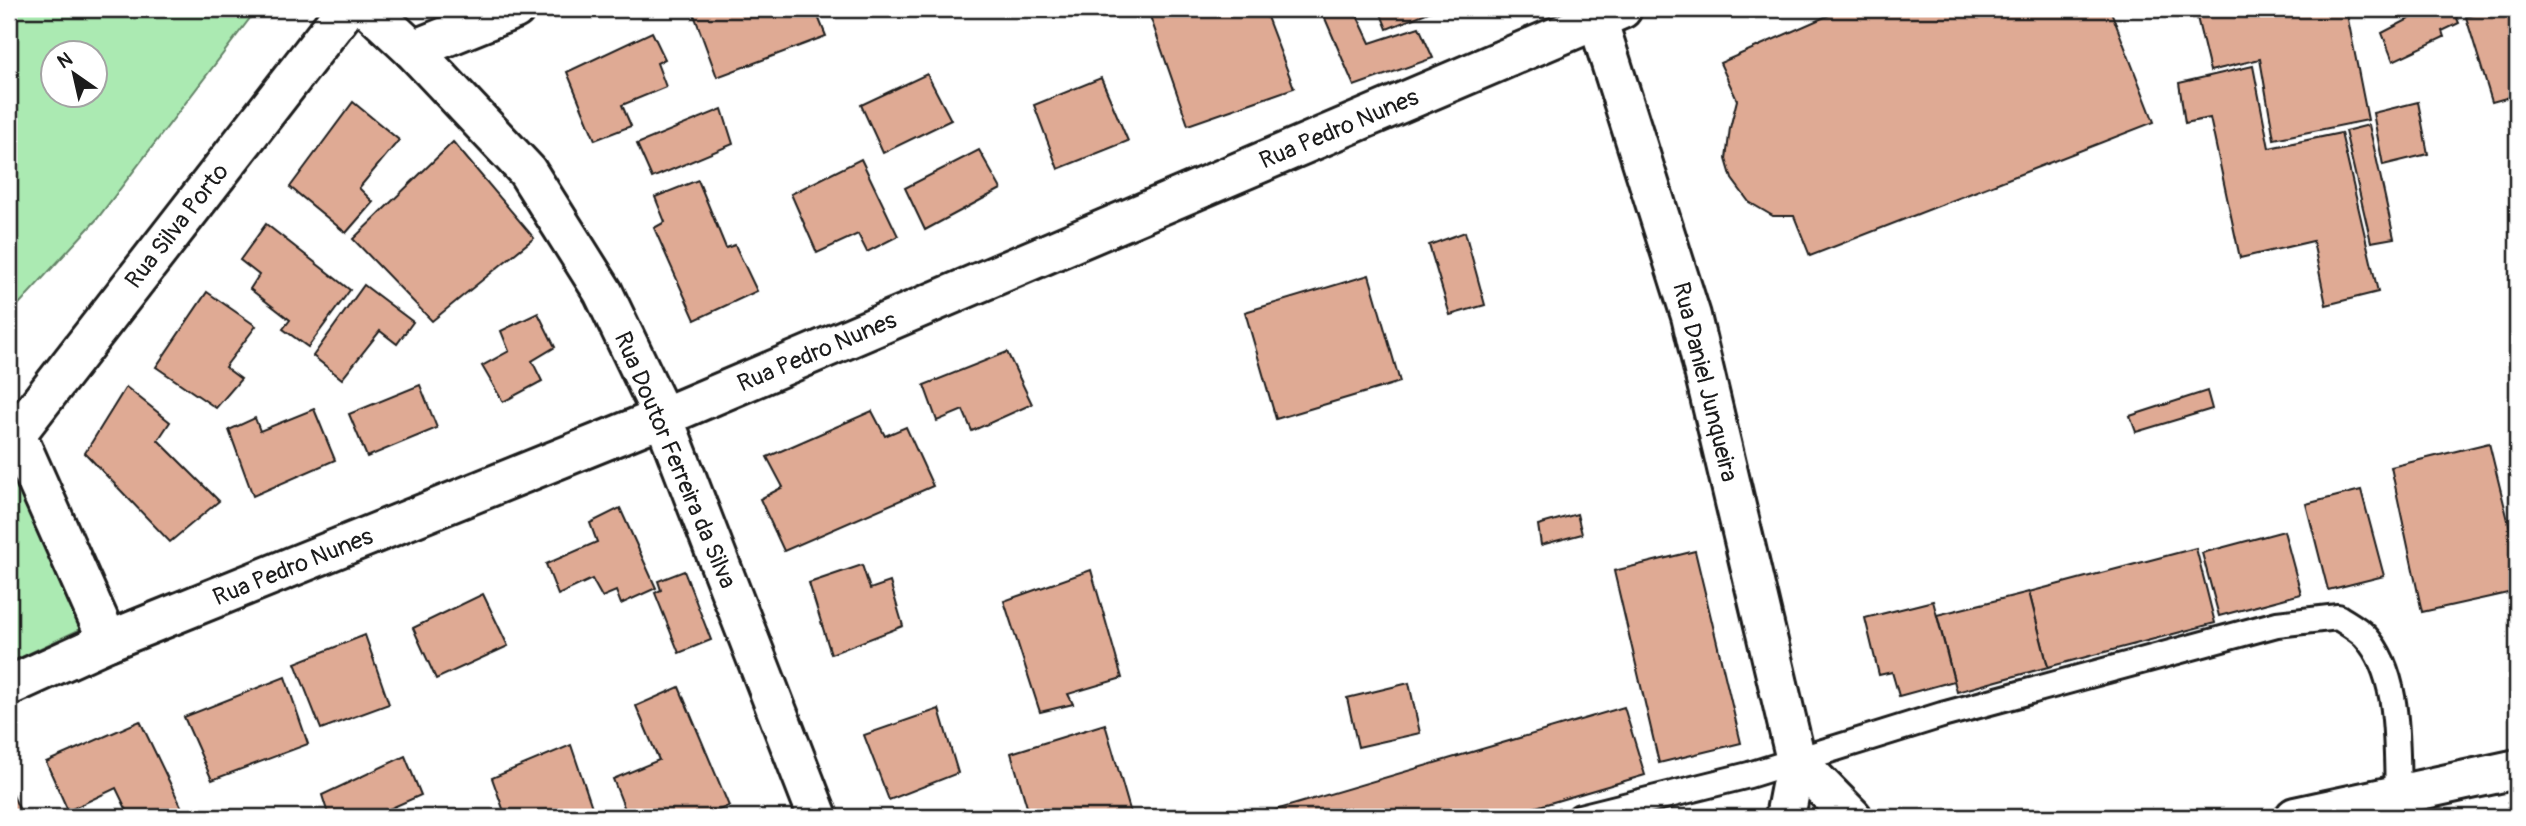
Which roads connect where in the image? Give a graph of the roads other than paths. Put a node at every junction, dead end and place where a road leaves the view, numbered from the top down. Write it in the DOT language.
graph roads {
  1 [pos="346,9"];
  2 [pos="369,9"];
  3 [pos="515,9"];
  4 [pos="1605,12"];
  5 [pos="413,50"];
  6 [pos="663,417"];
  7 [pos="12,439"];
  8 [pos="108,641"];
  9 [pos="9,686"];
  10 [pos="1796,760"];
  11 [pos="2517,769"];
  12 [pos="2398,794"];
  13 [pos="818,817"];
  14 [pos="1580,817"];
  15 [pos="1785,817"];
  16 [pos="1852,817"];
  17 [pos="2295,817"];
  1 -- 7 [label="street, Rua Silva Porto"];
  2 -- 5 [label="street, Rua Doutor Ferreira da Silva"];
  3 -- 5 [label="street"];
  4 -- 6 [label="street, Rua Pedro Nunes"];
  4 -- 10 [label="street, Rua Daniel Junqueira"];
  5 -- 6 [label="street, Rua Doutor Ferreira da Silva"];
  6 -- 8 [label="street, Rua Pedro Nunes"];
  6 -- 13 [label="street, Rua Doutor Ferreira da Silva"];
  7 -- 8 [label="street"];
  8 -- 9 [label="street, Rua Pedro Nunes"];
  10 -- 12 [label="lane"];
  10 -- 14 [label="lane"];
  10 -- 15 [label="street, Rua Daniel Junqueira"];
  10 -- 16 [label="street"];
  11 -- 12 [label="street"];
  12 -- 17 [label="street"];
}
